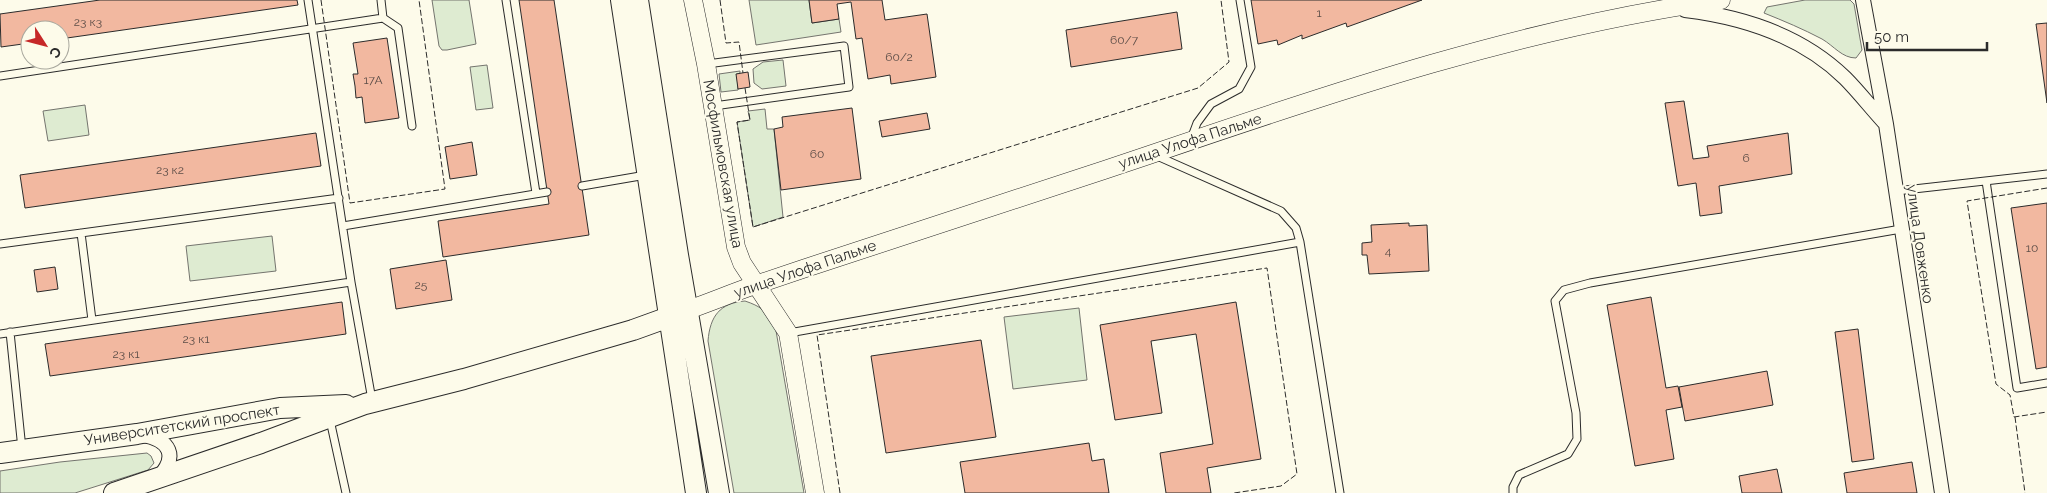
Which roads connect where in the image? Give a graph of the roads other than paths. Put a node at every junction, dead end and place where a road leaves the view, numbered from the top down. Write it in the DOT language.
graph roads {
  1 [pos="308,0"];
  2 [pos="381,0"];
  3 [pos="506,0"];
  4 [pos="620,0"];
  5 [pos="638,0"];
  6 [pos="692,0"];
  7 [pos="1240,0"];
  8 [pos="1721,0"];
  9 [pos="1863,0"];
  10 [pos="1668,7"];
  11 [pos="383,18"];
  12 [pos="312,29"];
  13 [pos="706,64"];
  14 [pos="0,76"];
  15 [pos="713,106"];
  16 [pos="1886,124"];
  17 [pos="412,126"];
  18 [pos="1191,140"];
  19 [pos="1152,154"];
  20 [pos="2047,174"];
  21 [pos="647,175"];
  22 [pos="1986,181"];
  23 [pos="582,186"];
  24 [pos="1896,191"];
  25 [pos="547,192"];
  26 [pos="536,194"];
  27 [pos="338,198"];
  28 [pos="343,226"];
  29 [pos="1901,229"];
  30 [pos="81,233"];
  31 [pos="1300,242"];
  32 [pos="0,244"];
  33 [pos="351,282"];
  34 [pos="756,285"];
  35 [pos="688,310"];
  36 [pos="668,317"];
  37 [pos="92,320"];
  38 [pos="10,332"];
  39 [pos="788,333"];
  40 [pos="0,334"];
  41 [pos="2047,383"];
  42 [pos="369,403"];
  43 [pos="329,417"];
  44 [pos="137,434"];
  45 [pos="22,450"];
  46 [pos="0,453"];
  47 [pos="159,477"];
  48 [pos="114,493"];
  49 [pos="346,493"];
  50 [pos="696,493"];
  51 [pos="718,493"];
  52 [pos="815,493"];
  53 [pos="1340,493"];
  54 [pos="1513,493"];
  55 [pos="1942,493"];
  1 -- 12 [label="lane"];
  2 -- 11 [label="lane"];
  3 -- 26 [label="lane"];
  4 -- 21 [label="main road"];
  5 -- 35 [label="main road"];
  6 -- 13 [label="street, Мосфильмовская улица"];
  7 -- 18 [label="lane"];
  8 -- 10 [label="street, улица Улофа Пальме"];
  9 -- 16 [label="street, улица Довженко"];
  10 -- 16 [label="street"];
  10 -- 18 [label="street, улица Улофа Пальме"];
  11 -- 12 [label="lane"];
  11 -- 17 [label="lane"];
  12 -- 14 [label="lane"];
  12 -- 27 [label="lane"];
  13 -- 15 [label="street, Мосфильмовская улица"];
  13 -- 15 [label="lane"];
  15 -- 34 [label="street, Мосфильмовская улица"];
  16 -- 24 [label="street, улица Довженко"];
  18 -- 19 [label="street, улица Улофа Пальме"];
  19 -- 31 [label="lane"];
  19 -- 34 [label="street, улица Улофа Пальме"];
  20 -- 22 [label="lane"];
  21 -- 23 [label="lane"];
  21 -- 36 [label="main road"];
  22 -- 24 [label="lane"];
  22 -- 41 [label="lane"];
  24 -- 29 [label="street, улица Довженко"];
  25 -- 26 [label="lane"];
  26 -- 28 [label="lane"];
  27 -- 28 [label="lane"];
  27 -- 30 [label="lane"];
  28 -- 33 [label="lane"];
  29 -- 54 [label="lane"];
  29 -- 55 [label="street, улица Довженко"];
  30 -- 32 [label="lane"];
  30 -- 37 [label="lane"];
  31 -- 39 [label="lane"];
  31 -- 53 [label="lane"];
  33 -- 37 [label="lane"];
  33 -- 42 [label="lane"];
  34 -- 35 [label="street, улица Улофа Пальме"];
  34 -- 39 [label="street, Мосфильмовская улица"];
  35 -- 36 [label="street, улица Улофа Пальме"];
  35 -- 51 [label="main road"];
  36 -- 42 [label="main road, Университетский проспект"];
  36 -- 50 [label="main road"];
  37 -- 38 [label="lane"];
  38 -- 40 [label="lane"];
  38 -- 45 [label="lane"];
  39 -- 52 [label="street, Мосфильмовская улица"];
  42 -- 43 [label="main road, Университетский проспект"];
  42 -- 44 [label="main road, Университетский проспект"];
  43 -- 47 [label="main road, Университетский проспект"];
  43 -- 49 [label="lane"];
  44 -- 45 [label="main road, Университетский проспект"];
  44 -- 47 [label="street"];
  45 -- 46 [label="main road, Университетский проспект"];
  47 -- 48 [label="main road, Университетский проспект"];
}
